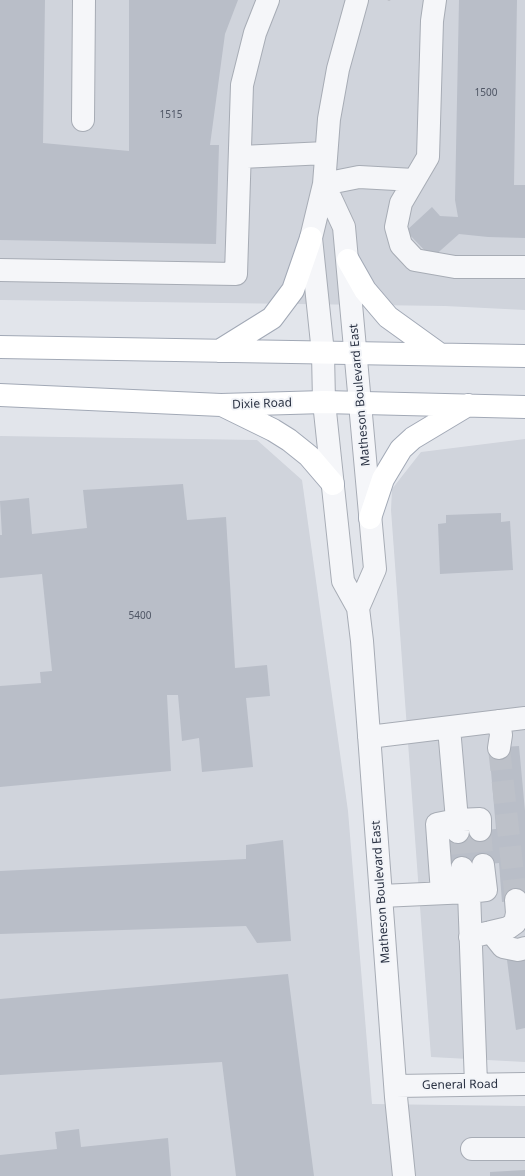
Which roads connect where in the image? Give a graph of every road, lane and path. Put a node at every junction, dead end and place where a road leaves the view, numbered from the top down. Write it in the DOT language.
graph roads {
  1 [pos="84,0"];
  2 [pos="268,0"];
  3 [pos="357,0"];
  4 [pos="434,0"];
  5 [pos="83,120"];
  6 [pos="326,152"];
  7 [pos="241,157"];
  8 [pos="414,180"];
  9 [pos="324,184"];
  10 [pos="311,238"];
  11 [pos="348,260"];
  12 [pos="525,267"];
  13 [pos="0,270"];
  14 [pos="0,347"];
  15 [pos="219,351"];
  16 [pos="322,353"];
  17 [pos="356,353"];
  18 [pos="438,353"];
  19 [pos="525,356"];
  20 [pos="0,395"];
  21 [pos="324,402"];
  22 [pos="360,403"];
  23 [pos="221,405"];
  24 [pos="468,405"];
  25 [pos="525,407"];
  26 [pos="333,484"];
  27 [pos="370,518"];
  28 [pos="358,608"];
  29 [pos="525,718"];
  30 [pos="449,728"];
  31 [pos="369,737"];
  32 [pos="457,826"];
  33 [pos="480,830"];
  34 [pos="472,866"];
  35 [pos="466,892"];
  36 [pos="442,893"];
  37 [pos="381,896"];
  38 [pos="516,900"];
  39 [pos="525,926"];
  40 [pos="491,932"];
  41 [pos="470,937"];
  42 [pos="525,948"];
  43 [pos="476,1084"];
  44 [pos="525,1084"];
  45 [pos="396,1086"];
  46 [pos="472,1149"];
  47 [pos="525,1149"];
  48 [pos="404,1176"];
  1 -- 5 [label="street"];
  2 -- 7 [label="street"];
  3 -- 6 [label="street, Matheson Boulevard East"];
  4 -- 8 [label="street"];
  6 -- 7 [label="street"];
  6 -- 9 [label="street, Matheson Boulevard East"];
  7 -- 13 [label="street"];
  8 -- 9 [label="street"];
  8 -- 12 [label="street"];
  9 -- 10 [label="street, Matheson Boulevard East"];
  9 -- 11 [label="street, Matheson Boulevard East"];
  10 -- 15 [label="main road"];
  10 -- 16 [label="street, Matheson Boulevard East"];
  11 -- 17 [label="street, Matheson Boulevard East"];
  11 -- 18 [label="main road"];
  14 -- 15 [label="main road"];
  15 -- 16 [label="main road"];
  16 -- 17 [label="main road"];
  16 -- 21 [label="street, Matheson Boulevard East"];
  17 -- 18 [label="main road"];
  17 -- 22 [label="street, Matheson Boulevard East"];
  18 -- 19 [label="main road"];
  20 -- 23 [label="main road, Dixie Road"];
  21 -- 22 [label="main road, Dixie Road"];
  21 -- 23 [label="main road, Dixie Road"];
  21 -- 26 [label="street, Matheson Boulevard East"];
  22 -- 24 [label="main road, Dixie Road"];
  22 -- 27 [label="street, Matheson Boulevard East"];
  23 -- 26 [label="main road"];
  24 -- 25 [label="main road, Dixie Road"];
  24 -- 27 [label="main road"];
  26 -- 28 [label="street, Matheson Boulevard East"];
  27 -- 28 [label="street, Matheson Boulevard East"];
  28 -- 31 [label="street, Matheson Boulevard East"];
  29 -- 30 [label="street"];
  30 -- 31 [label="street"];
  30 -- 32 [label="street"];
  31 -- 37 [label="street, Matheson Boulevard East"];
  32 -- 33 [label="street"];
  32 -- 36 [label="street"];
  34 -- 35 [label="street"];
  35 -- 36 [label="street"];
  35 -- 41 [label="street"];
  36 -- 37 [label="street"];
  37 -- 45 [label="street, Matheson Boulevard East"];
  38 -- 40 [label="street"];
  39 -- 40 [label="street"];
  40 -- 41 [label="street"];
  40 -- 42 [label="street"];
  41 -- 43 [label="street"];
  43 -- 44 [label="street, General Road"];
  43 -- 45 [label="street, General Road"];
  45 -- 48 [label="street, Matheson Boulevard East"];
  46 -- 47 [label="street"];
}
